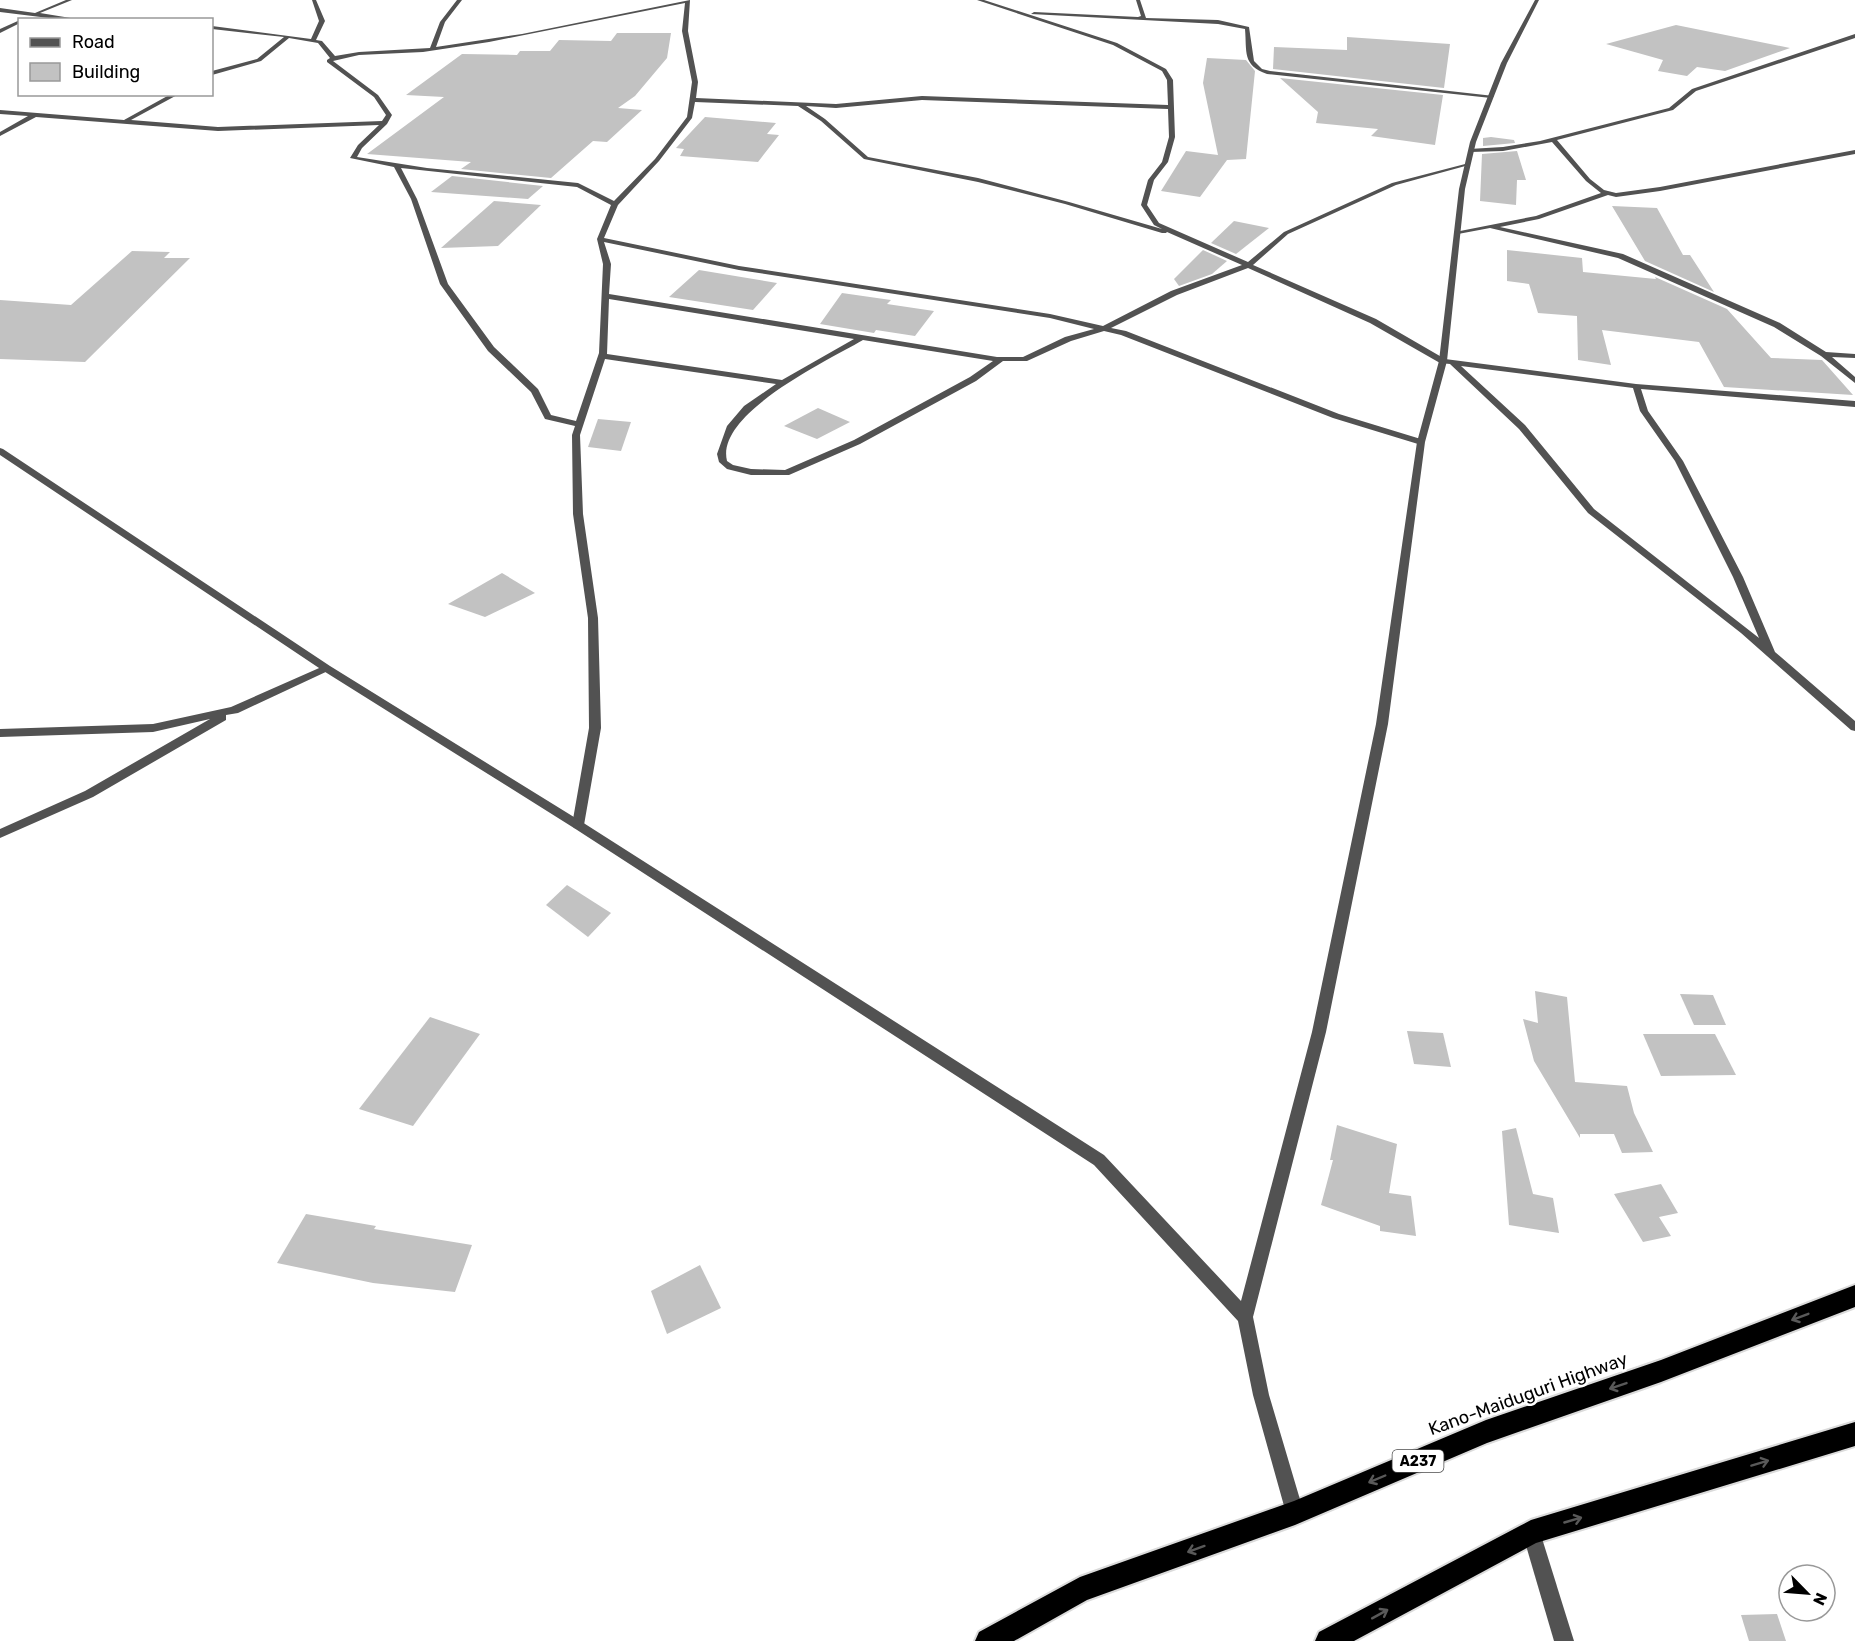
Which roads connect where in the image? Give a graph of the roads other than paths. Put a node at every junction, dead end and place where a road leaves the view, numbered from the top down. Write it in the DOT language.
graph roads {
  1 [pos="70,0"];
  2 [pos="314,0"];
  3 [pos="460,0"];
  4 [pos="687,0"];
  5 [pos="978,0"];
  6 [pos="1138,0"];
  7 [pos="1537,0"];
  8 [pos="0,10"];
  9 [pos="1023,13"];
  10 [pos="35,14"];
  11 [pos="26,18"];
  12 [pos="66,18"];
  13 [pos="1139,19"];
  14 [pos="18,22"];
  15 [pos="213,27"];
  16 [pos="0,31"];
  17 [pos="288,36"];
  18 [pos="1855,36"];
  19 [pos="313,41"];
  20 [pos="432,49"];
  21 [pos="333,58"];
  22 [pos="213,73"];
  23 [pos="172,96"];
  24 [pos="1491,96"];
  25 [pos="693,100"];
  26 [pos="799,104"];
  27 [pos="1169,107"];
  28 [pos="0,112"];
  29 [pos="35,115"];
  30 [pos="125,121"];
  31 [pos="385,123"];
  32 [pos="0,134"];
  33 [pos="1553,139"];
  34 [pos="1471,150"];
  35 [pos="1855,152"];
  36 [pos="1467,164"];
  37 [pos="397,166"];
  38 [pos="1607,193"];
  39 [pos="615,204"];
  40 [pos="1489,226"];
  41 [pos="1458,232"];
  42 [pos="1179,235"];
  43 [pos="600,239"];
  44 [pos="1249,265"];
  45 [pos="606,296"];
  46 [pos="1105,328"];
  47 [pos="861,338"];
  48 [pos="1824,354"];
  49 [pos="602,356"];
  50 [pos="1855,356"];
  51 [pos="1001,359"];
  52 [pos="1448,362"];
  53 [pos="1855,381"];
  54 [pos="783,383"];
  55 [pos="1636,386"];
  56 [pos="1855,404"];
  57 [pos="580,425"];
  58 [pos="1421,442"];
  59 [pos="0,451"];
  60 [pos="1773,657"];
  61 [pos="326,668"];
  62 [pos="234,710"];
  63 [pos="1855,727"];
  64 [pos="0,733"];
  65 [pos="578,825"];
  66 [pos="0,834"];
  67 [pos="1855,1296"];
  68 [pos="1245,1317"];
  69 [pos="1855,1434"];
  70 [pos="1295,1513"];
  71 [pos="1531,1532"];
  72 [pos="988,1641"];
  73 [pos="1328,1641"];
  74 [pos="1564,1641"];
  1 -- 10 [label="street"];
  2 -- 19 [label="street"];
  3 -- 20 [label="street"];
  4 -- 20 [label="street"];
  4 -- 25 [label="street"];
  5 -- 9 [label="street"];
  6 -- 13 [label="street"];
  7 -- 24 [label="street"];
  8 -- 10 [label="street"];
  9 -- 13 [label="street"];
  9 -- 27 [label="street"];
  10 -- 11 [label="street"];
  10 -- 12 [label="street"];
  13 -- 24 [label="street"];
  14 -- 16 [label="street"];
  15 -- 17 [label="street"];
  17 -- 19 [label="street"];
  17 -- 22 [label="street"];
  18 -- 33 [label="street"];
  19 -- 21 [label="street"];
  20 -- 21 [label="street"];
  21 -- 31 [label="street"];
  23 -- 30 [label="street"];
  24 -- 34 [label="street"];
  25 -- 26 [label="street"];
  25 -- 39 [label="street"];
  26 -- 27 [label="street"];
  26 -- 42 [label="street"];
  27 -- 42 [label="street"];
  28 -- 29 [label="street"];
  29 -- 30 [label="street"];
  29 -- 32 [label="street"];
  30 -- 31 [label="street"];
  31 -- 37 [label="street"];
  33 -- 34 [label="street"];
  33 -- 38 [label="street"];
  34 -- 36 [label="street"];
  35 -- 38 [label="street"];
  36 -- 41 [label="street"];
  36 -- 44 [label="street"];
  37 -- 39 [label="street"];
  37 -- 57 [label="street"];
  38 -- 40 [label="street"];
  39 -- 43 [label="street"];
  40 -- 41 [label="street"];
  40 -- 48 [label="street"];
  41 -- 52 [label="street"];
  42 -- 44 [label="street"];
  43 -- 45 [label="street"];
  43 -- 46 [label="street"];
  44 -- 46 [label="street"];
  44 -- 52 [label="street"];
  45 -- 47 [label="street"];
  45 -- 49 [label="street"];
  46 -- 51 [label="street"];
  46 -- 58 [label="street"];
  47 -- 51 [label="street"];
  47 -- 54 [label="street"];
  48 -- 50 [label="street"];
  48 -- 53 [label="street"];
  49 -- 54 [label="street"];
  49 -- 57 [label="street"];
  51 -- 54 [label="street"];
  52 -- 55 [label="street"];
  52 -- 58 [label="street"];
  52 -- 60 [label="street"];
  55 -- 56 [label="street"];
  55 -- 60 [label="street"];
  57 -- 65 [label="street"];
  58 -- 68 [label="street"];
  59 -- 61 [label="street"];
  60 -- 63 [label="street"];
  61 -- 62 [label="street"];
  61 -- 65 [label="street"];
  62 -- 64 [label="street"];
  62 -- 66 [label="street"];
  65 -- 68 [label="street"];
  67 -- 70 [label="highway, Kano-Maiduguri Highway / A237, one-way"];
  68 -- 70 [label="street"];
  71 -- 69 [label="highway, one-way"];
  70 -- 72 [label="highway, Kano-Maiduguri Highway / A237, one-way"];
  73 -- 71 [label="highway, one-way"];
  71 -- 74 [label="street"];
}
